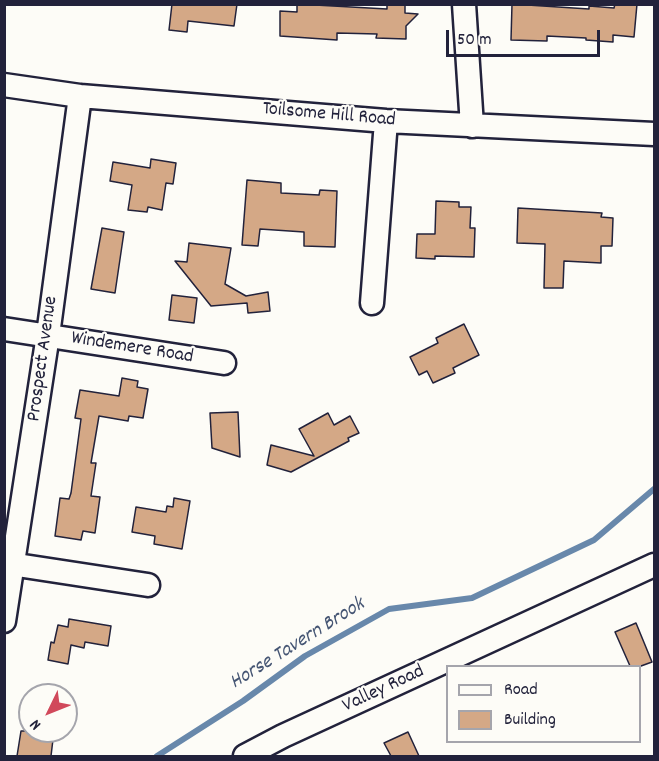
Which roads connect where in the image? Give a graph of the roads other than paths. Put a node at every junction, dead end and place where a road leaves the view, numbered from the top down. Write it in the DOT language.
graph roads {
  1 [pos="464,4"];
  2 [pos="4,85"];
  3 [pos="80,96"];
  4 [pos="386,121"];
  5 [pos="472,126"];
  6 [pos="654,134"];
  7 [pos="372,303"];
  8 [pos="4,329"];
  9 [pos="48,335"];
  10 [pos="224,363"];
  11 [pos="9,564"];
  12 [pos="654,565"];
  13 [pos="148,585"];
  14 [pos="4,621"];
  15 [pos="245,756"];
  1 -- 5 [label="street"];
  2 -- 3 [label="street, Toilsome Hill Road"];
  3 -- 4 [label="street, Toilsome Hill Road"];
  3 -- 9 [label="street, Prospect Avenue"];
  4 -- 5 [label="street, Toilsome Hill Road"];
  4 -- 7 [label="street"];
  5 -- 6 [label="street, Toilsome Hill Road"];
  8 -- 9 [label="street, Windemere Road"];
  9 -- 10 [label="street, Windemere Road"];
  9 -- 11 [label="street, Prospect Avenue"];
  11 -- 13 [label="street"];
  11 -- 14 [label="street, Prospect Avenue"];
  12 -- 15 [label="street, Valley Road"];
}
